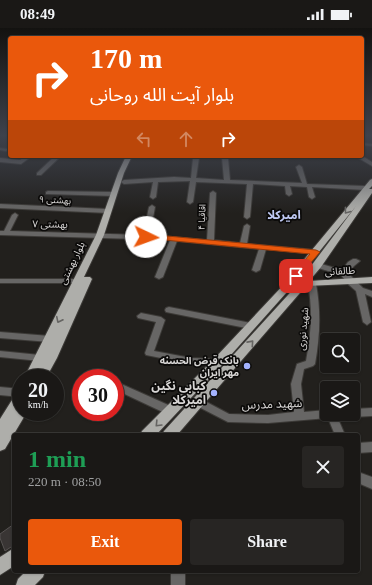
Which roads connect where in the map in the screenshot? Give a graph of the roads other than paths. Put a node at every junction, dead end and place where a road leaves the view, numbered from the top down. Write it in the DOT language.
graph roads {
  1 [pos="10,161"];
  2 [pos="22,161"];
  3 [pos="53,161"];
  4 [pos="127,161"];
  5 [pos="132,161"];
  6 [pos="196,161"];
  7 [pos="225,161"];
  8 [pos="299,167"];
  9 [pos="39,174"];
  10 [pos="156,180"];
  11 [pos="194,180"];
  12 [pos="227,181"];
  13 [pos="372,181"];
  14 [pos="121,182"];
  15 [pos="250,182"];
  16 [pos="287,184"];
  17 [pos="307,185"];
  18 [pos="369,188"];
  19 [pos="114,194"];
  20 [pos="213,194"];
  21 [pos="289,194"];
  22 [pos="153,197"];
  23 [pos="312,197"];
  24 [pos="45,198"];
  25 [pos="190,202"];
  26 [pos="0,206"];
  27 [pos="152,207"];
  28 [pos="108,211"];
  29 [pos="15,215"];
  30 [pos="247,217"];
  31 [pos="247,226"];
  32 [pos="3,233"];
  33 [pos="103,236"];
  34 [pos="146,237"];
  35 [pos="174,238"];
  36 [pos="210,242"];
  37 [pos="244,245"];
  38 [pos="263,247"];
  39 [pos="316,252"];
  40 [pos="356,261"];
  41 [pos="318,265"];
  42 [pos="256,270"];
  43 [pos="344,273"];
  44 [pos="159,277"];
  45 [pos="78,280"];
  46 [pos="372,280"];
  47 [pos="0,281"];
  48 [pos="303,282"];
  49 [pos="351,282"];
  50 [pos="360,290"];
  51 [pos="372,294"];
  52 [pos="72,301"];
  53 [pos="169,310"];
  54 [pos="141,316"];
  55 [pos="367,322"];
  56 [pos="251,326"];
  57 [pos="0,335"];
  58 [pos="50,339"];
  59 [pos="0,354"];
  60 [pos="40,358"];
  61 [pos="218,362"];
  62 [pos="34,369"];
  63 [pos="45,369"];
  64 [pos="124,389"];
  65 [pos="0,391"];
  66 [pos="12,393"];
  67 [pos="198,402"];
  68 [pos="171,411"];
  69 [pos="372,412"];
  70 [pos="360,413"];
  71 [pos="10,414"];
  72 [pos="320,415"];
  73 [pos="300,416"];
  74 [pos="334,421"];
  75 [pos="149,433"];
  76 [pos="171,433"];
  77 [pos="339,433"];
  78 [pos="1,440"];
  79 [pos="372,447"];
  80 [pos="360,448"];
  81 [pos="360,478"];
  82 [pos="372,483"];
  83 [pos="12,558"];
  84 [pos="0,567"];
  85 [pos="35,573"];
  86 [pos="178,573"];
  87 [pos="24,585"];
  88 [pos="178,585"];
  1 -- 2 [label="street"];
  3 -- 9 [label="street"];
  4 -- 14 [label="main road, بلوار بهشتی"];
  5 -- 14 [label="main road, بلوار بهشتی"];
  6 -- 11 [label="street"];
  7 -- 12 [label="street"];
  8 -- 17 [label="street"];
  10 -- 11 [label="street"];
  10 -- 14 [label="street"];
  10 -- 22 [label="street"];
  11 -- 12 [label="street"];
  11 -- 25 [label="street"];
  12 -- 15 [label="street"];
  13 -- 18 [label="main road"];
  14 -- 19 [label="main road, بلوار بهشتی"];
  14 -- 33 [label="main road, بلوار بهشتی"];
  15 -- 16 [label="street"];
  15 -- 30 [label="street"];
  16 -- 17 [label="street"];
  16 -- 21 [label="street"];
  17 -- 18 [label="street"];
  17 -- 23 [label="street"];
  18 -- 39 [label="main road, one-way"];
  18 -- 41 [label="main road"];
  19 -- 24 [label="street"];
  19 -- 28 [label="main road, بلوار بهشتی"];
  20 -- 36 [label="street, اقاقیا ۴"];
  24 -- 26 [label="street, بهشتی ۹"];
  24 -- 28 [label="street, بهشتی ۹"];
  27 -- 34 [label="street"];
  28 -- 33 [label="main road, بلوار بهشتی"];
  29 -- 32 [label="street"];
  31 -- 37 [label="street"];
  32 -- 33 [label="street, بهشتی ۷"];
  33 -- 34 [label="street, بهشتی ۷"];
  33 -- 45 [label="main road, بلوار بهشتی"];
  33 -- 52 [label="main road, بلوار بهشتی"];
  34 -- 35 [label="street, بهشتی ۷"];
  35 -- 36 [label="street, بهشتی ۷"];
  35 -- 44 [label="street"];
  36 -- 37 [label="street, بهشتی ۷"];
  37 -- 38 [label="street, بهشتی ۷"];
  38 -- 39 [label="street, بهشتی ۷"];
  38 -- 42 [label="street"];
  39 -- 48 [label="main road"];
  40 -- 43 [label="street"];
  41 -- 43 [label="street"];
  41 -- 48 [label="main road"];
  43 -- 49 [label="street"];
  45 -- 47 [label="street"];
  45 -- 52 [label="main road, بلوار بهشتی"];
  46 -- 49 [label="main road, طالقانی"];
  48 -- 49 [label="main road, طالقانی"];
  48 -- 56 [label="main road"];
  67 -- 48 [label="main road, one-way"];
  48 -- 73 [label="street, شهید نوری"];
  49 -- 50 [label="street"];
  50 -- 51 [label="street"];
  50 -- 55 [label="street"];
  52 -- 58 [label="main road, بلوار بهشتی, one-way"];
  52 -- 63 [label="main road, بلوار بهشتی"];
  53 -- 56 [label="street"];
  54 -- 61 [label="street"];
  56 -- 61 [label="main road"];
  57 -- 58 [label="street"];
  58 -- 60 [label="main road, بلوار بهشتی"];
  59 -- 60 [label="street"];
  60 -- 62 [label="main road, بلوار بهشتی"];
  61 -- 68 [label="main road"];
  64 -- 68 [label="street"];
  65 -- 66 [label="street"];
  67 -- 73 [label="street, شهید مدرس"];
  67 -- 76 [label="main road"];
  68 -- 75 [label="main road, one-way"];
  69 -- 70 [label="street"];
  71 -- 78 [label="main road"];
  72 -- 73 [label="street, شهید مدرس"];
  74 -- 77 [label="street"];
  79 -- 80 [label="street"];
  81 -- 82 [label="street"];
  83 -- 84 [label="main road"];
  85 -- 87 [label="main road"];
  86 -- 88 [label="street"];
}
